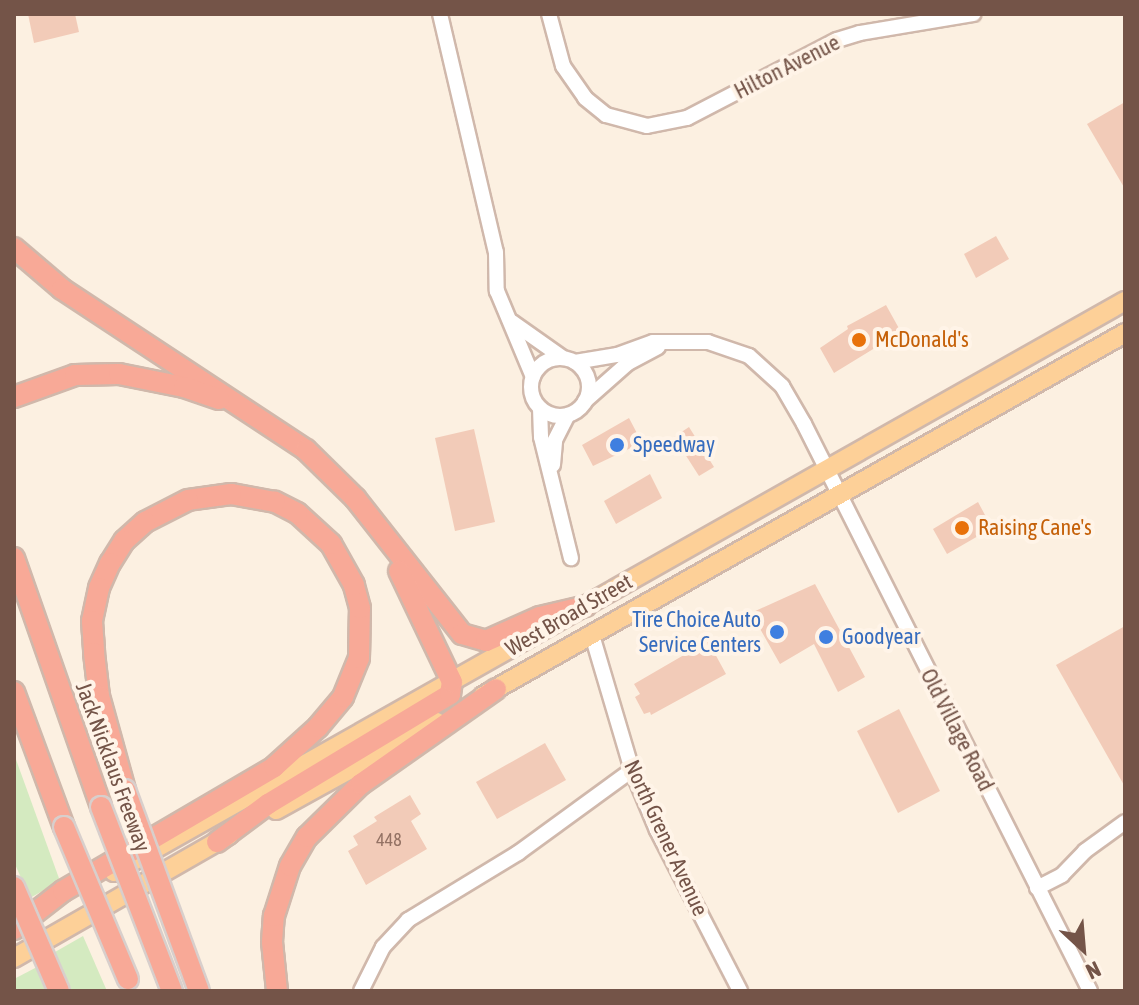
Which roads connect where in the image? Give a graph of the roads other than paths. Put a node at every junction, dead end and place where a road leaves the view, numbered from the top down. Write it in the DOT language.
graph roads {
  1 [pos="440,14"];
  2 [pos="549,14"];
  3 [pos="973,14"];
  4 [pos="14,248"];
  5 [pos="1125,301"];
  6 [pos="1125,320"];
  7 [pos="512,322"];
  8 [pos="1117,338"];
  9 [pos="677,339"];
  10 [pos="569,360"];
  11 [pos="533,377"];
  12 [pos="14,397"];
  13 [pos="585,401"];
  14 [pos="540,408"];
  15 [pos="245,409"];
  16 [pos="568,415"];
  17 [pos="825,468"];
  18 [pos="553,482"];
  19 [pos="839,495"];
  20 [pos="382,534"];
  21 [pos="14,558"];
  22 [pos="571,558"];
  23 [pos="586,606"];
  24 [pos="592,635"];
  25 [pos="452,682"];
  26 [pos="496,689"];
  27 [pos="14,692"];
  28 [pos="632,770"];
  29 [pos="1125,822"];
  30 [pos="217,842"];
  31 [pos="14,887"];
  32 [pos="1037,888"];
  33 [pos="14,929"];
  34 [pos="14,958"];
  35 [pos="131,985"];
  36 [pos="59,991"];
  37 [pos="172,991"];
  38 [pos="199,991"];
  39 [pos="277,991"];
  40 [pos="361,991"];
  41 [pos="740,991"];
  42 [pos="1090,991"];
  1 -- 7 [label="street"];
  2 -- 3 [label="street, Hilton Avenue"];
  4 -- 15 [label="highway"];
  5 -- 17 [label="main road, West Broad Street"];
  6 -- 8 [label="main road"];
  7 -- 10 [label="street"];
  7 -- 11 [label="street"];
  8 -- 19 [label="main road, West Broad Street"];
  9 -- 10 [label="street"];
  9 -- 13 [label="street"];
  9 -- 17 [label="street, Old Village Road"];
  10 -- 11 [label="street"];
  10 -- 13 [label="street"];
  11 -- 14 [label="street"];
  12 -- 15 [label="highway"];
  13 -- 16 [label="street"];
  14 -- 16 [label="street"];
  14 -- 18 [label="street"];
  15 -- 20 [label="highway"];
  16 -- 18 [label="street"];
  17 -- 19 [label="street, Old Village Road"];
  17 -- 23 [label="main road, West Broad Street"];
  18 -- 22 [label="street"];
  19 -- 24 [label="main road, West Broad Street"];
  19 -- 32 [label="street, Old Village Road"];
  20 -- 23 [label="highway"];
  20 -- 25 [label="highway"];
  21 -- 37 [label="highway, Jack Nicklaus Freeway, bridge"];
  23 -- 25 [label="main road, West Broad Street"];
  24 -- 26 [label="main road, West Broad Street"];
  24 -- 28 [label="street, North Grener Avenue"];
  25 -- 30 [label="highway"];
  25 -- 33 [label="main road, West Broad Street"];
  26 -- 30 [label="main road, West Broad Street"];
  26 -- 39 [label="highway"];
  27 -- 35 [label="highway, bridge"];
  28 -- 40 [label="street"];
  28 -- 41 [label="street, North Grener Avenue"];
  29 -- 32 [label="street"];
  30 -- 34 [label="main road, West Broad Street"];
  31 -- 36 [label="highway, bridge"];
  32 -- 42 [label="street, Old Village Road"];
  33 -- 38 [label="highway, bridge"];
}
